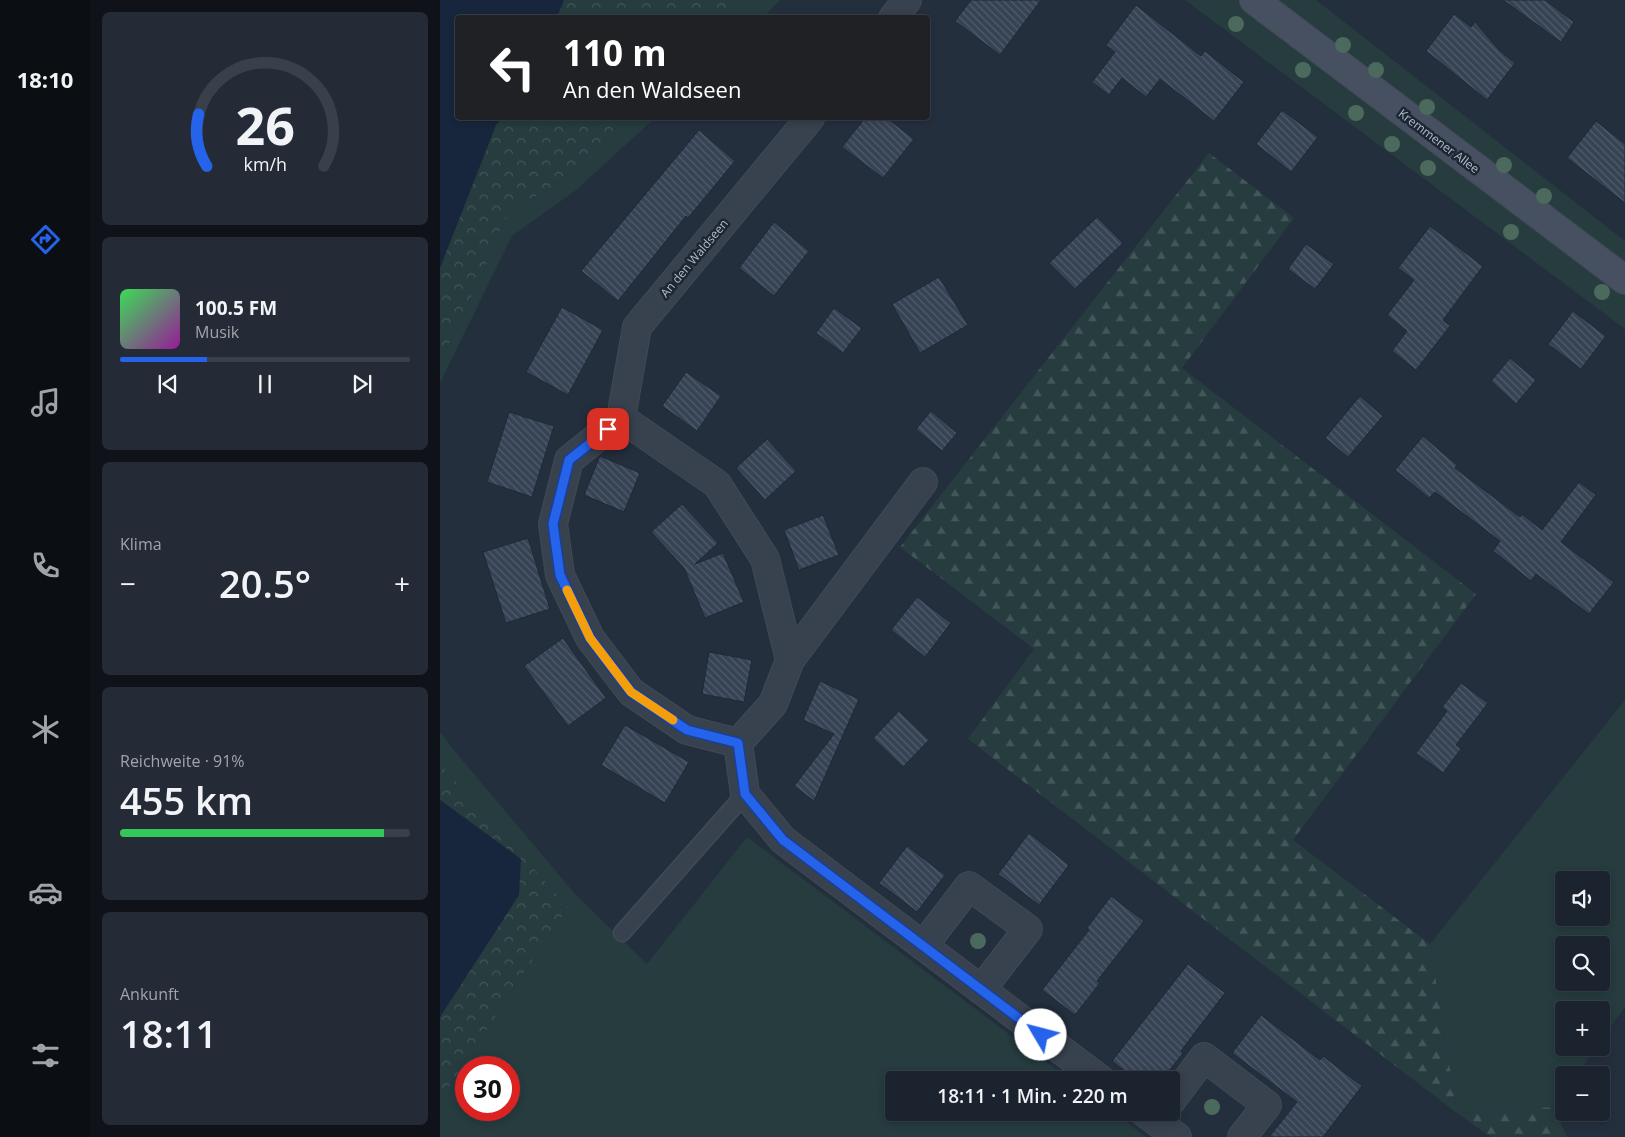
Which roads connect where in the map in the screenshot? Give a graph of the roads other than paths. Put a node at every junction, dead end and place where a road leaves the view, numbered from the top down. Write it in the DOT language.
graph roads {
  1 [pos="908,0"];
  2 [pos="1254,0"];
  3 [pos="896,15"];
  4 [pos="808,120"];
  5 [pos="1625,280"];
  6 [pos="621,418"];
  7 [pos="923,482"];
  8 [pos="790,660"];
  9 [pos="738,743"];
  10 [pos="745,794"];
  11 [pos="622,933"];
  12 [pos="923,946"];
  13 [pos="981,990"];
  14 [pos="1089,1071"];
  15 [pos="1180,1091"];
  16 [pos="1242,1137"];
  1 -- 3 [label="street"];
  2 -- 5 [label="main road, Kremmener Allee"];
  4 -- 6 [label="street, An den Waldseen"];
  6 -- 8 [label="street"];
  6 -- 9 [label="street"];
  7 -- 8 [label="street"];
  8 -- 9 [label="street"];
  9 -- 10 [label="street"];
  10 -- 11 [label="lane"];
  10 -- 12 [label="street"];
  12 -- 13 [label="street"];
  12 -- 13 [label="street"];
  13 -- 14 [label="street"];
  15 -- 16 [label="street"];
}
